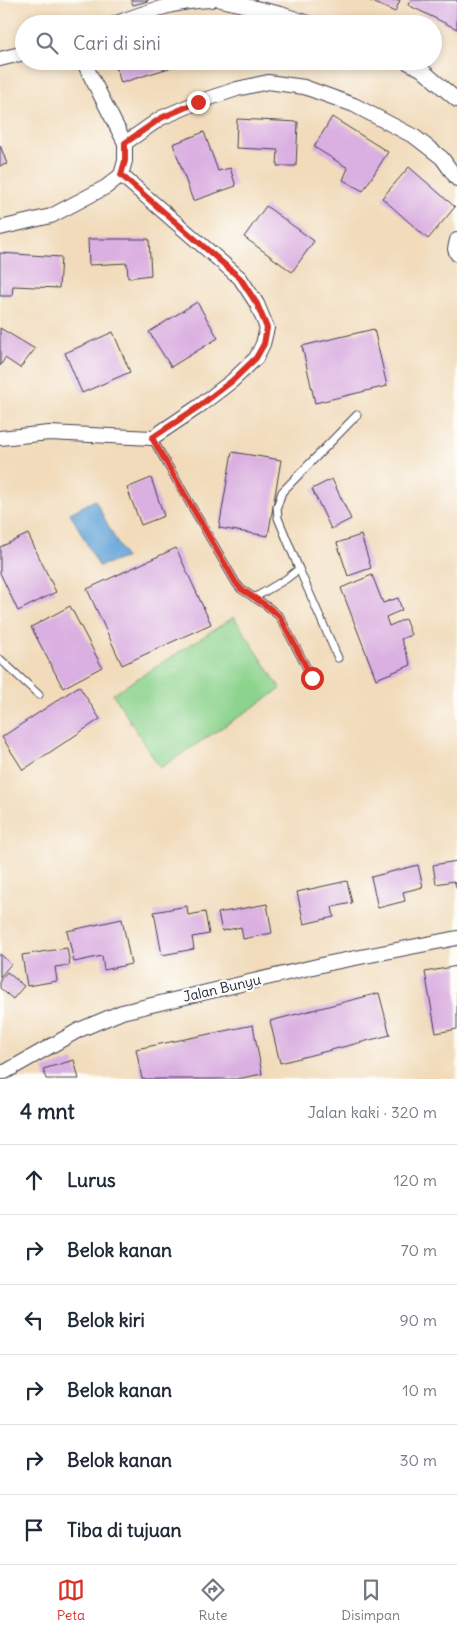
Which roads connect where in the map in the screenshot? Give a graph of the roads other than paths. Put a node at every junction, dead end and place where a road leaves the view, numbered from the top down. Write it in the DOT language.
graph roads {
  1 [pos="211,0"];
  2 [pos="221,0"];
  3 [pos="242,2"];
  4 [pos="136,15"];
  5 [pos="283,15"];
  6 [pos="15,55"];
  7 [pos="0,59"];
  8 [pos="88,70"];
  9 [pos="421,70"];
  10 [pos="457,100"];
  11 [pos="125,143"];
  12 [pos="121,175"];
  13 [pos="457,179"];
  14 [pos="0,228"];
  15 [pos="457,240"];
  16 [pos="457,254"];
  17 [pos="357,415"];
  18 [pos="0,438"];
  19 [pos="152,438"];
  20 [pos="299,569"];
  21 [pos="254,598"];
  22 [pos="0,658"];
  23 [pos="338,658"];
  24 [pos="312,678"];
  25 [pos="39,695"];
  26 [pos="457,938"];
  27 [pos="4,1074"];
  1 -- 4 [label="street"];
  2 -- 3 [label="street"];
  3 -- 5 [label="street"];
  6 -- 7 [label="street"];
  8 -- 11 [label="street"];
  9 -- 10 [label="street"];
  11 -- 12 [label="street"];
  11 -- 13 [label="street"];
  12 -- 14 [label="street"];
  12 -- 19 [label="street"];
  15 -- 16 [label="street"];
  17 -- 20 [label="lane"];
  18 -- 19 [label="street"];
  19 -- 21 [label="lane"];
  20 -- 21 [label="lane"];
  20 -- 23 [label="lane"];
  21 -- 24 [label="lane"];
  22 -- 25 [label="lane"];
  26 -- 27 [label="street, Jalan Bunyu"];
}
